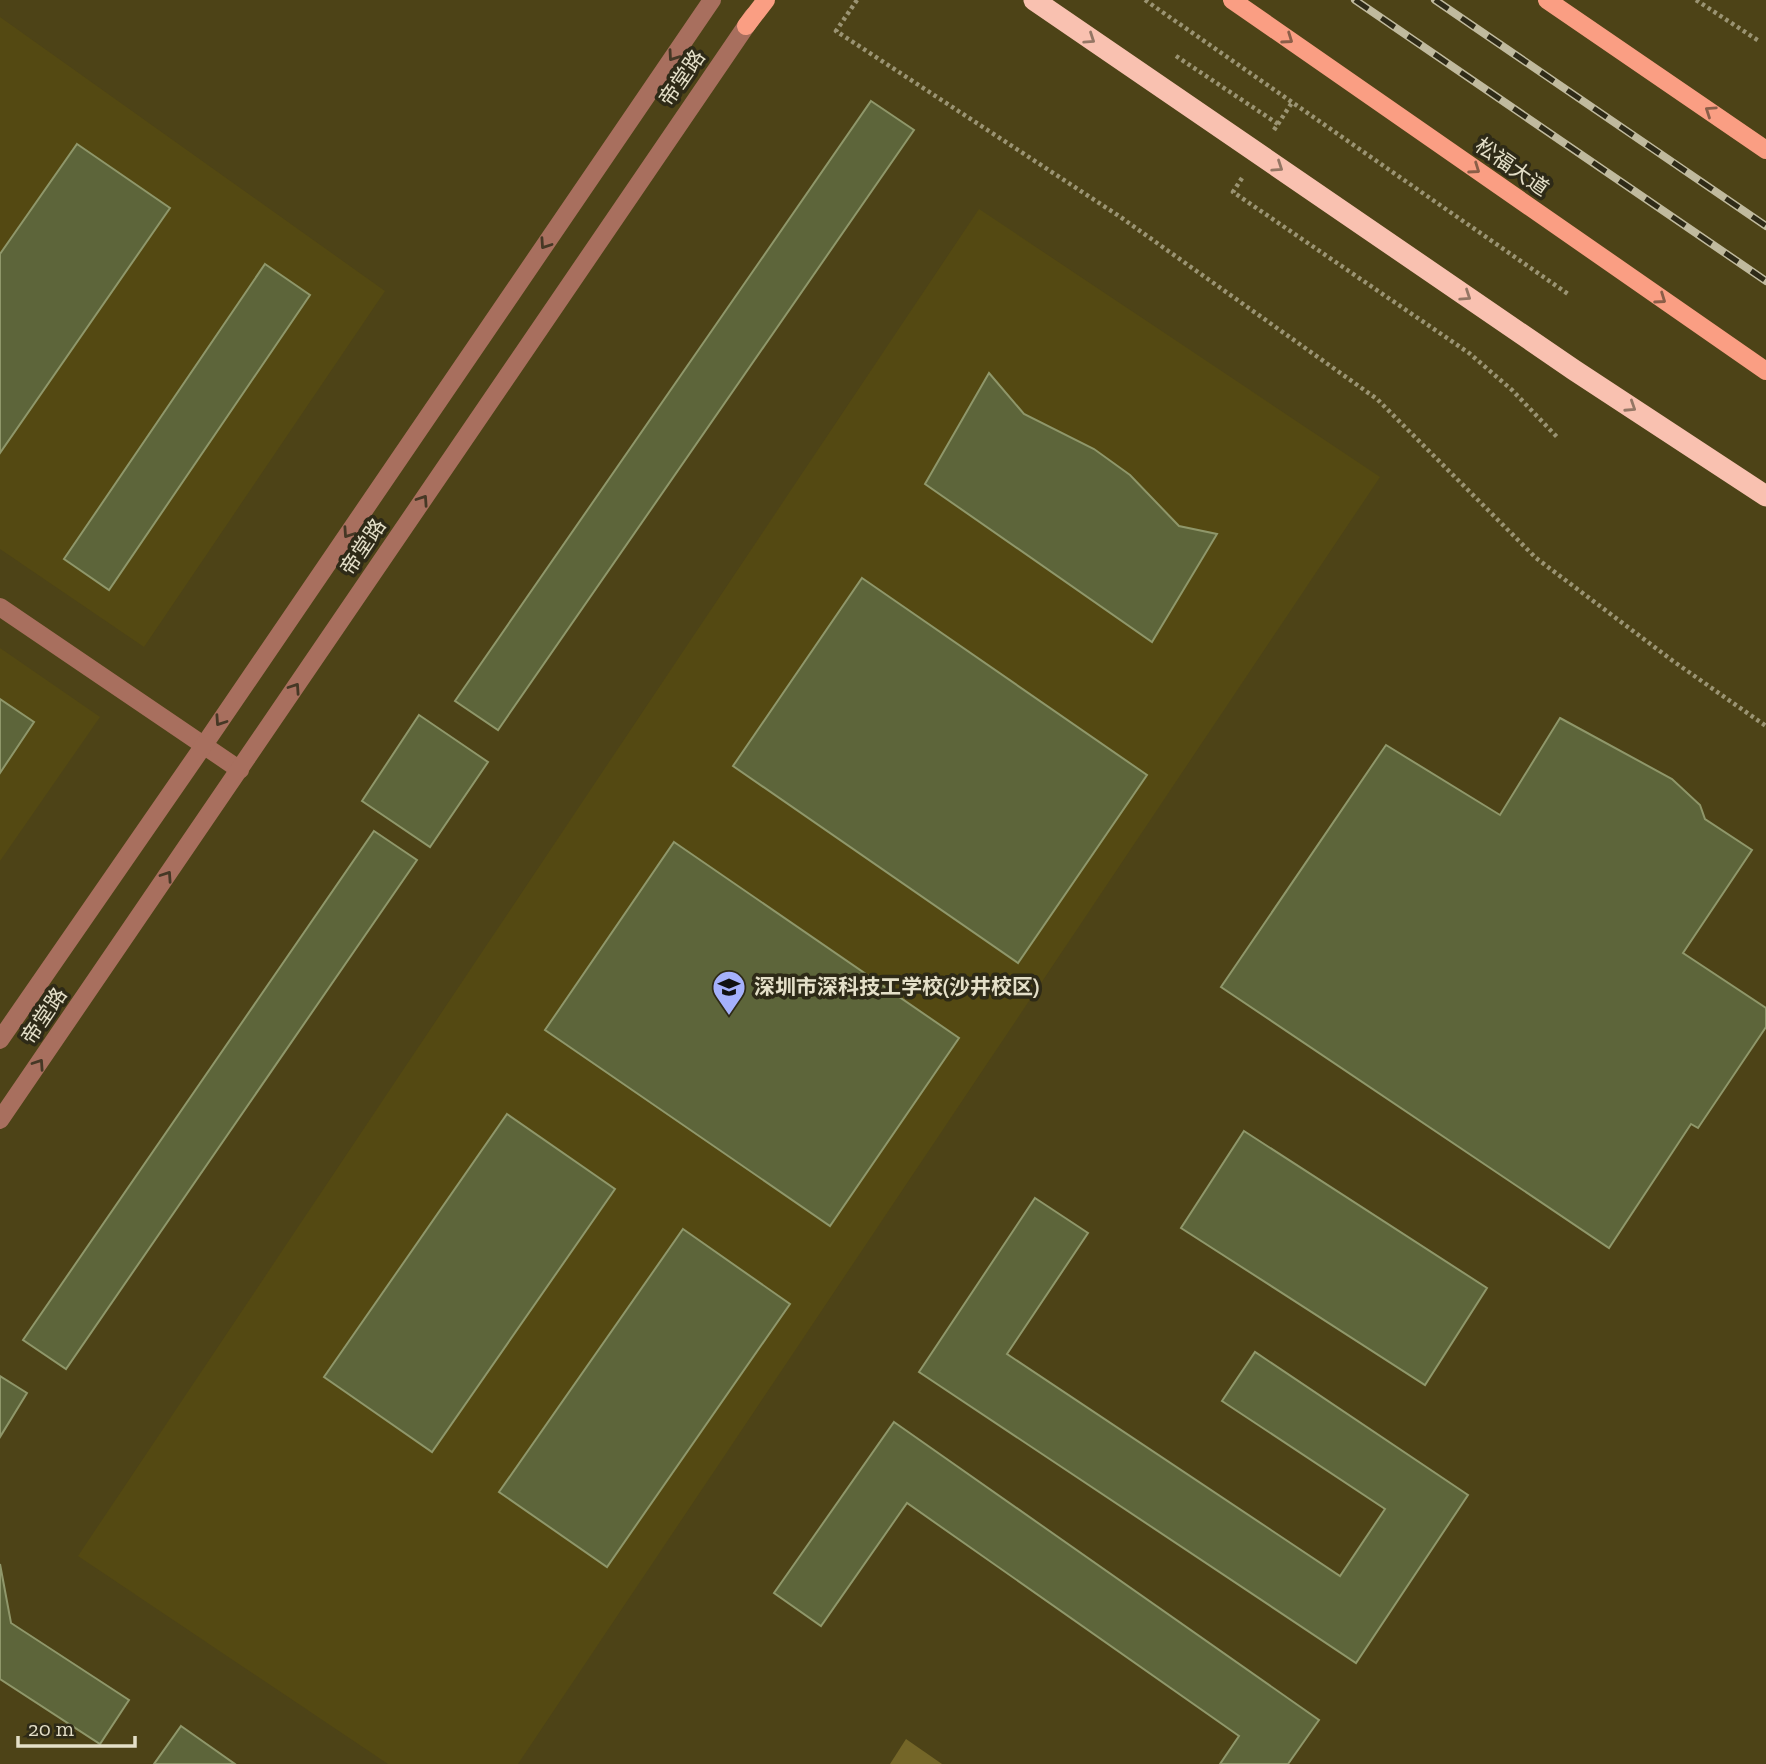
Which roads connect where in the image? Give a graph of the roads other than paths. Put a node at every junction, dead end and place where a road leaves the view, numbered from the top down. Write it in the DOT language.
graph roads {
  1 [pos="712,0"];
  2 [pos="765,0"];
  3 [pos="1034,0"];
  4 [pos="1232,0"];
  5 [pos="1547,0"];
  6 [pos="746,26"];
  7 [pos="1766,150"];
  8 [pos="1766,371"];
  9 [pos="1766,496"];
  10 [pos="0,607"];
  11 [pos="204,744"];
  12 [pos="240,770"];
  13 [pos="0,1040"];
  14 [pos="0,1120"];
  1 -- 11 [label="street, 帝堂路, one-way"];
  2 -- 6 [label="main road"];
  3 -- 9 [label="highway, one-way"];
  4 -- 8 [label="main road, 松福大道, one-way"];
  7 -- 5 [label="main road, one-way"];
  12 -- 6 [label="street, 帝堂路, one-way"];
  10 -- 11 [label="street"];
  11 -- 12 [label="street"];
  11 -- 13 [label="street, 帝堂路"];
  14 -- 12 [label="street, 帝堂路, one-way"];
}
